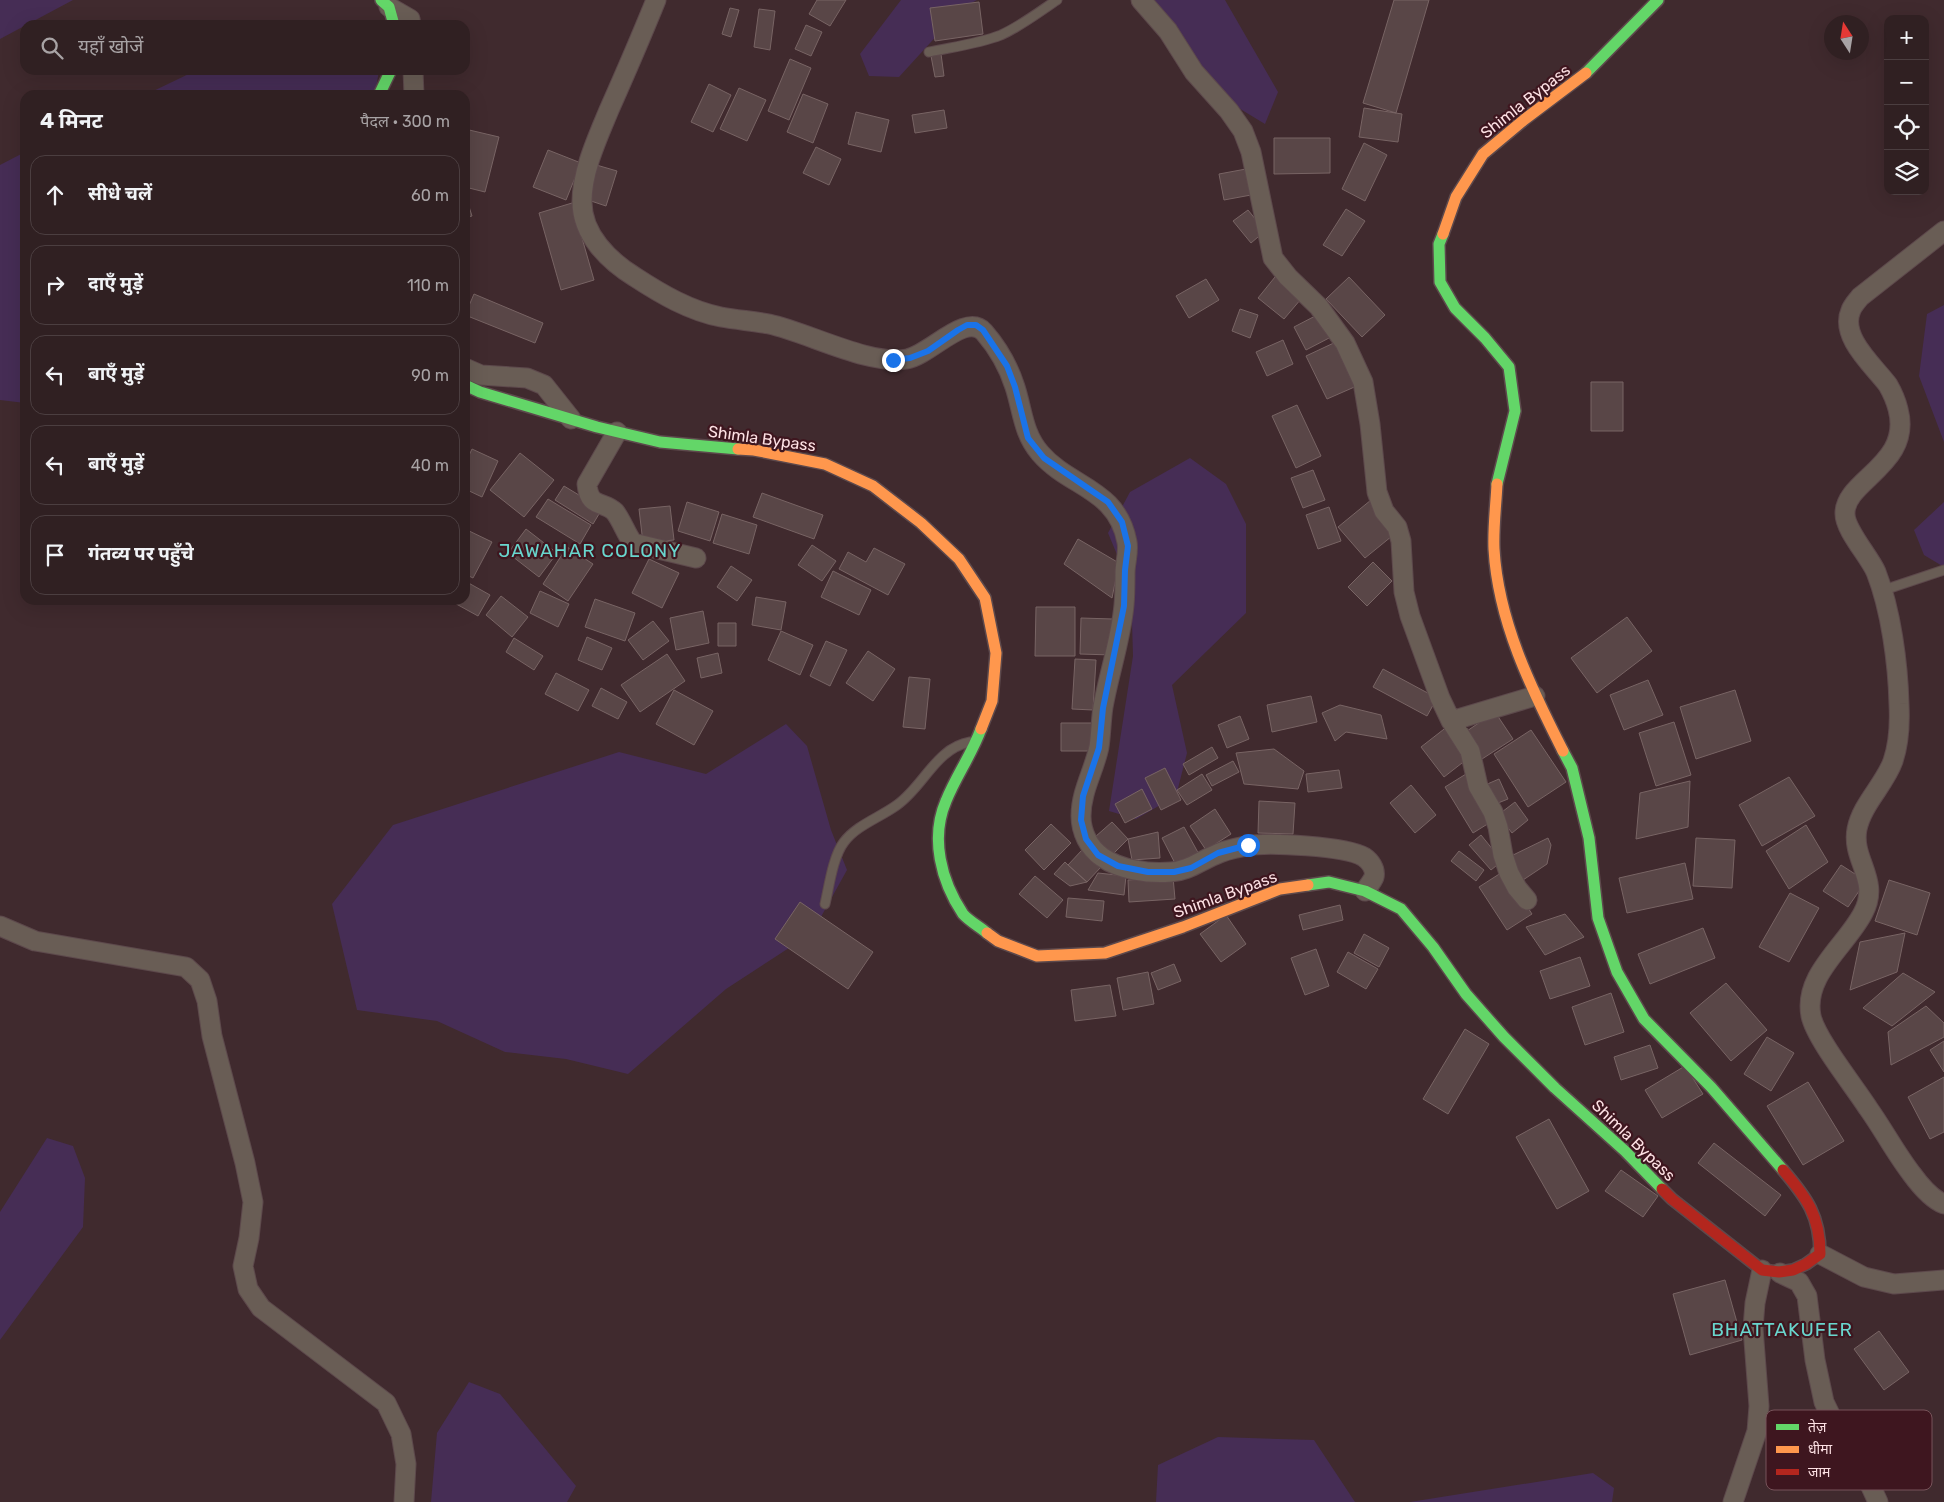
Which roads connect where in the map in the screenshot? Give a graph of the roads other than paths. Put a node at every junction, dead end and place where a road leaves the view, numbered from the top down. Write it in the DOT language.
graph roads {
  1 [pos="656,0"];
  2 [pos="1057,0"];
  3 [pos="1141,0"];
  4 [pos="1658,0"];
  5 [pos="389,8"];
  6 [pos="410,20"];
  7 [pos="929,52"];
  8 [pos="389,75"];
  9 [pos="413,75"];
  10 [pos="381,90"];
  11 [pos="414,90"];
  12 [pos="1944,231"];
  13 [pos="470,370"];
  14 [pos="470,387"];
  15 [pos="571,419"];
  16 [pos="617,432"];
  17 [pos="696,558"];
  18 [pos="1944,570"];
  19 [pos="1881,591"];
  20 [pos="1535,696"];
  21 [pos="1451,721"];
  22 [pos="977,741"];
  23 [pos="1365,891"];
  24 [pos="1527,900"];
  25 [pos="825,904"];
  26 [pos="0,926"];
  27 [pos="1944,1204"];
  28 [pos="1820,1254"];
  29 [pos="1762,1270"];
  30 [pos="1780,1273"];
  31 [pos="1944,1280"];
  32 [pos="1828,1410"];
  33 [pos="1872,1490"];
  34 [pos="404,1502"];
  35 [pos="1733,1502"];
  36 [pos="1878,1502"];
  1 -- 23 [label="street"];
  2 -- 7 [label="lane"];
  3 -- 21 [label="street"];
  4 -- 20 [label="highway, Shimla Bypass"];
  5 -- 6 [label="street"];
  8 -- 10 [label="highway"];
  9 -- 11 [label="street"];
  12 -- 19 [label="street"];
  13 -- 15 [label="street"];
  14 -- 15 [label="highway, Shimla Bypass"];
  15 -- 16 [label="highway, Shimla Bypass"];
  16 -- 17 [label="street"];
  16 -- 22 [label="highway, Shimla Bypass"];
  18 -- 19 [label="lane"];
  19 -- 27 [label="street"];
  20 -- 21 [label="street"];
  20 -- 28 [label="highway, Shimla Bypass"];
  21 -- 24 [label="street"];
  22 -- 23 [label="highway, Shimla Bypass"];
  22 -- 25 [label="lane"];
  23 -- 29 [label="highway, Shimla Bypass"];
  26 -- 34 [label="street"];
  28 -- 30 [label="highway, Shimla Bypass"];
  28 -- 31 [label="street"];
  29 -- 30 [label="highway, Shimla Bypass"];
  29 -- 35 [label="street"];
  30 -- 32 [label="street"];
  33 -- 36 [label="street"];
}
